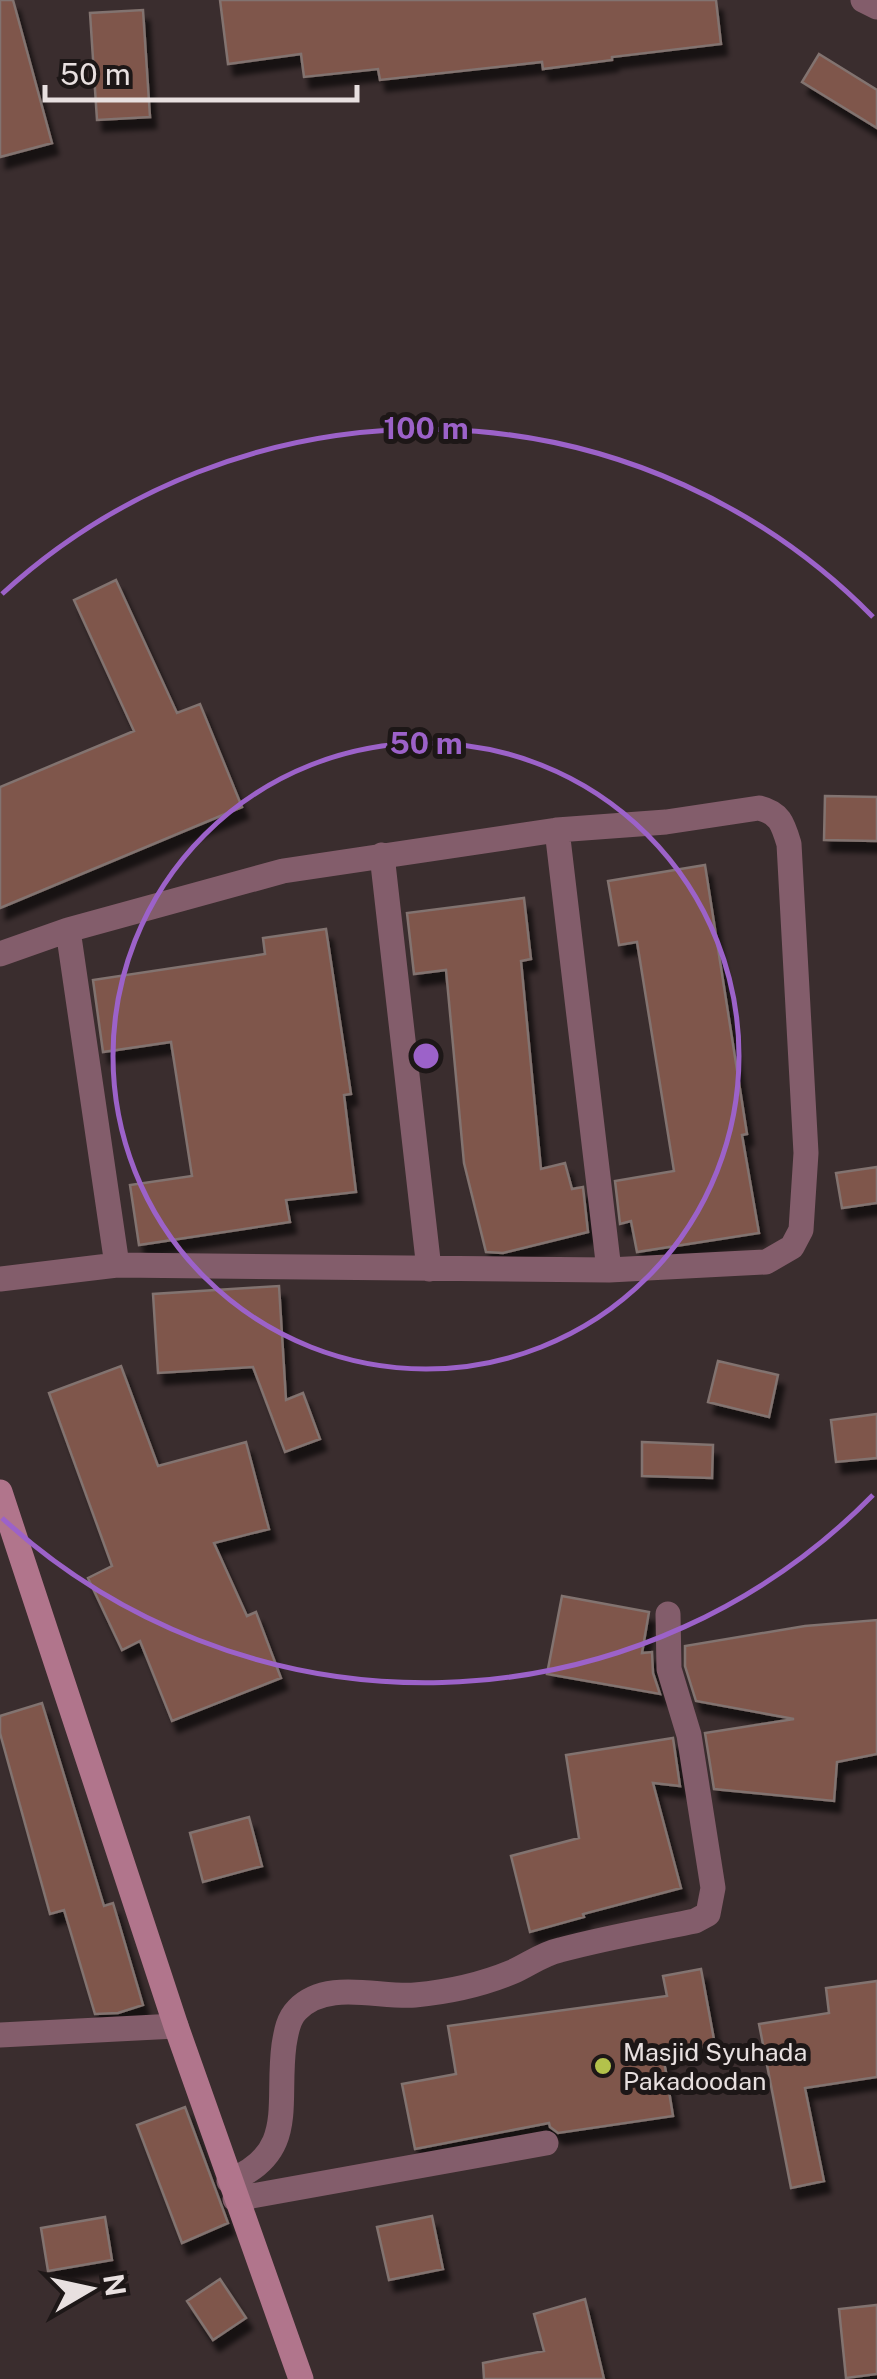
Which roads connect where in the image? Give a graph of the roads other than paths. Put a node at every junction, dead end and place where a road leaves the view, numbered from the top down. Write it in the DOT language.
graph roads {
  1 [pos="863,0"];
  2 [pos="877,7"];
  3 [pos="557,830"];
  4 [pos="382,855"];
  5 [pos="68,930"];
  6 [pos="0,954"];
  7 [pos="117,1265"];
  8 [pos="429,1270"];
  9 [pos="610,1270"];
  10 [pos="0,1279"];
  11 [pos="0,1492"];
  12 [pos="668,1614"];
  13 [pos="176,2026"];
  14 [pos="0,2034"];
  15 [pos="546,2143"];
  16 [pos="232,2190"];
  17 [pos="301,2379"];
  1 -- 2 [label="street"];
  3 -- 4 [label="street"];
  3 -- 9 [label="street"];
  3 -- 9 [label="street"];
  4 -- 5 [label="street"];
  4 -- 8 [label="street"];
  5 -- 6 [label="street"];
  5 -- 7 [label="street"];
  7 -- 8 [label="street"];
  7 -- 10 [label="street"];
  8 -- 9 [label="street"];
  11 -- 13 [label="street"];
  12 -- 16 [label="street"];
  13 -- 14 [label="street"];
  13 -- 16 [label="street"];
  15 -- 16 [label="street"];
  16 -- 17 [label="street"];
}
